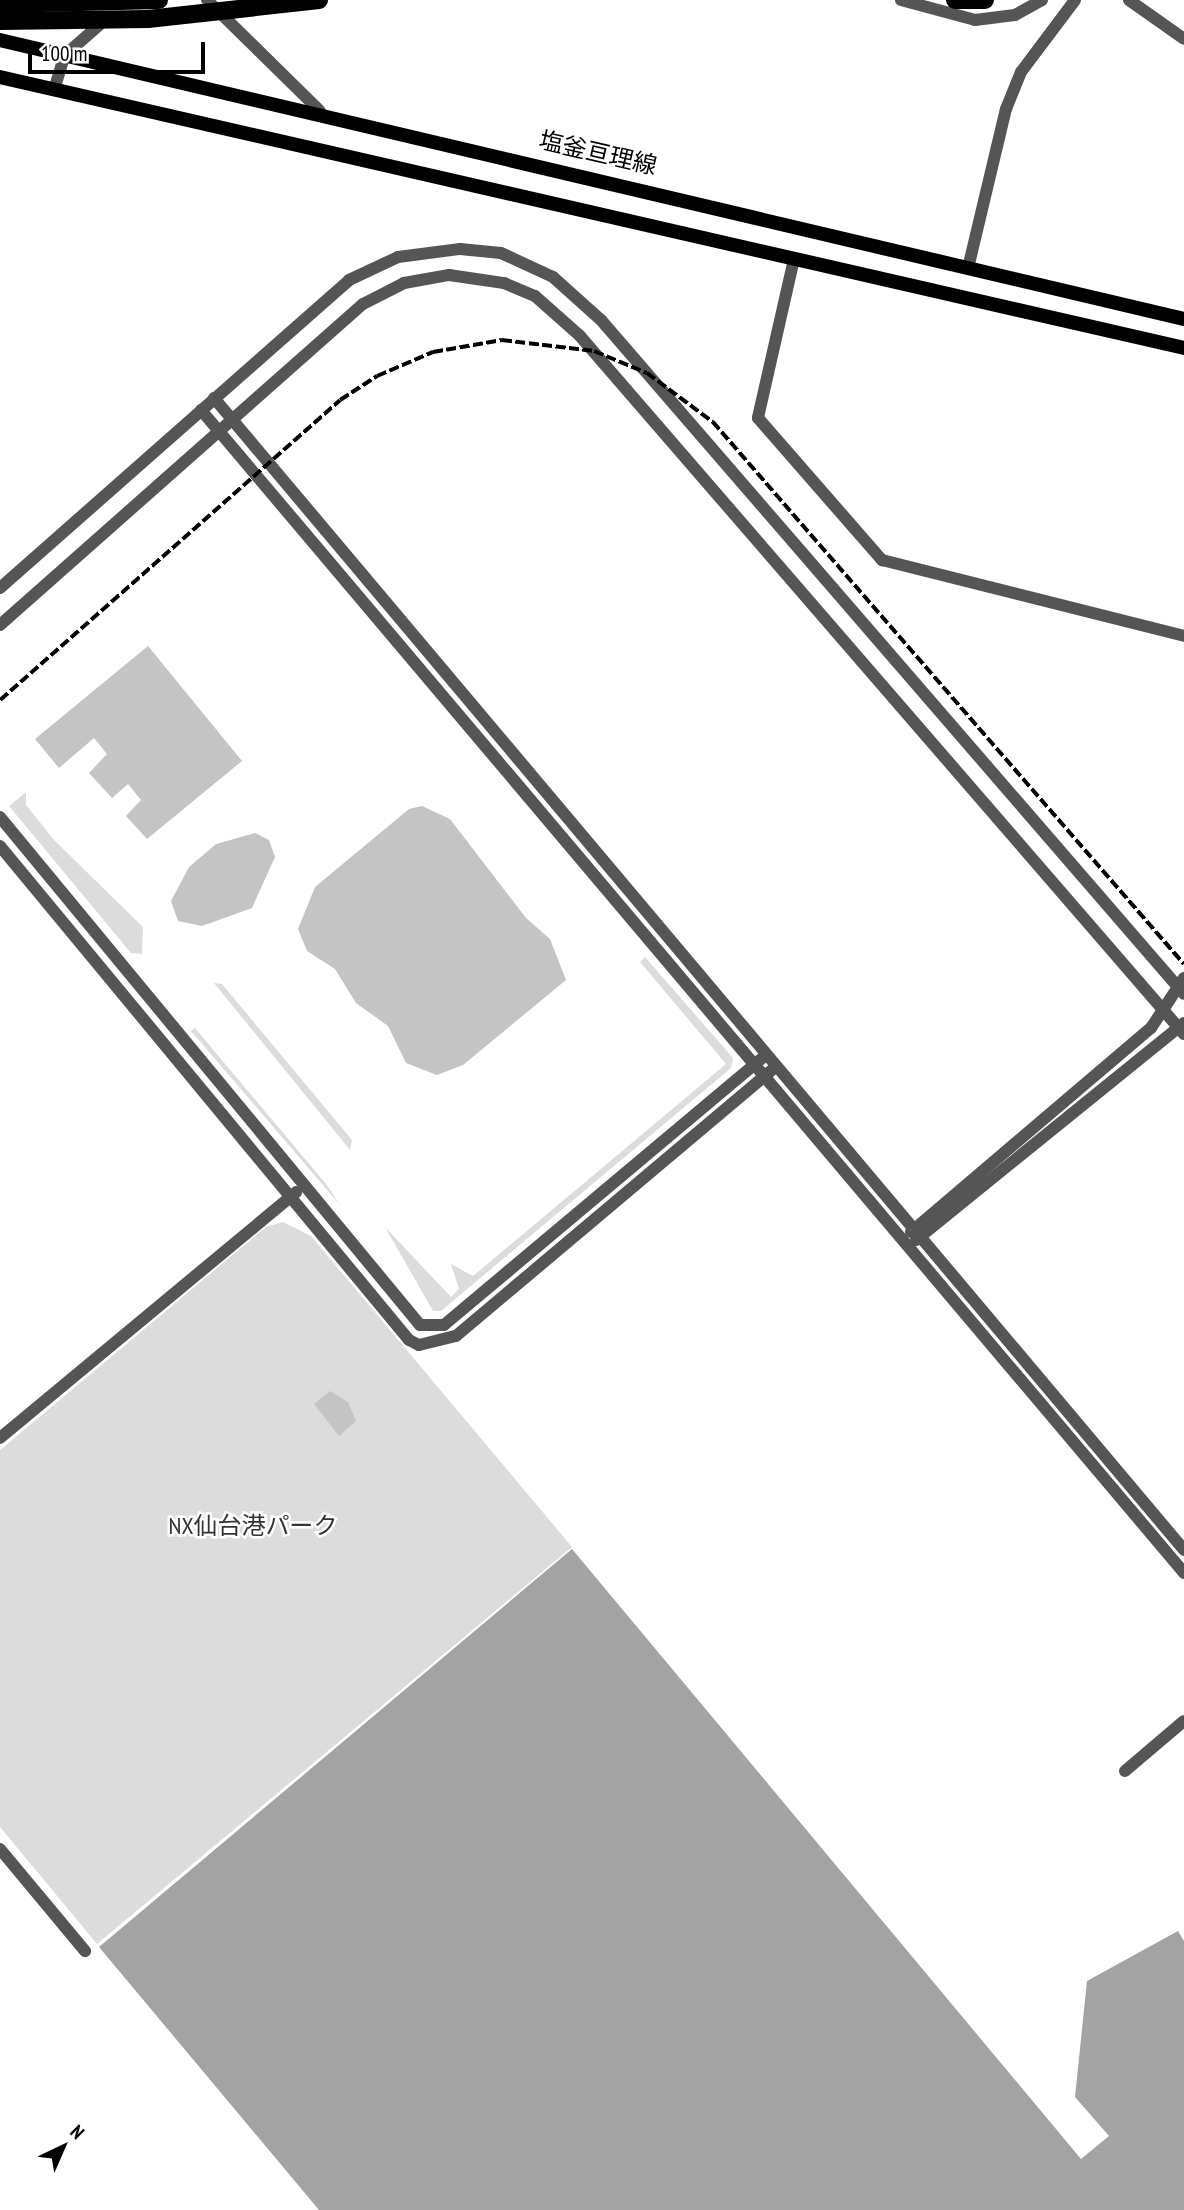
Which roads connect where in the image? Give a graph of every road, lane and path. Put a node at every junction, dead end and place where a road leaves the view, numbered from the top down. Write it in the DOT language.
graph roads {
  1 [pos="127,0"];
  2 [pos="159,0"];
  3 [pos="207,0"];
  4 [pos="319,0"];
  5 [pos="901,0"];
  6 [pos="955,0"];
  7 [pos="985,0"];
  8 [pos="1042,0"];
  9 [pos="1075,0"];
  10 [pos="1129,0"];
  11 [pos="0,4"];
  12 [pos="0,21"];
  13 [pos="1184,39"];
  14 [pos="0,40"];
  15 [pos="65,55"];
  16 [pos="0,77"];
  17 [pos="54,90"];
  18 [pos="320,111"];
  19 [pos="794,259"];
  20 [pos="968,264"];
  21 [pos="1184,319"];
  22 [pos="1184,348"];
  23 [pos="214,398"];
  24 [pos="201,410"];
  25 [pos="231,417"];
  26 [pos="219,429"];
  27 [pos="0,588"];
  28 [pos="0,625"];
  29 [pos="1184,636"];
  30 [pos="0,817"];
  31 [pos="0,846"];
  32 [pos="1183,987"];
  33 [pos="1166,1013"];
  34 [pos="1182,1028"];
  35 [pos="768,1053"];
  36 [pos="756,1062"];
  37 [pos="778,1065"];
  38 [pos="766,1074"];
  39 [pos="304,1186"];
  40 [pos="290,1198"];
  41 [pos="913,1226"];
  42 [pos="923,1238"];
  43 [pos="908,1242"];
  44 [pos="0,1438"];
  45 [pos="1184,1550"];
  46 [pos="1184,1573"];
  47 [pos="1184,1721"];
  48 [pos="1125,1771"];
  49 [pos="0,1849"];
  50 [pos="85,1951"];
  1 -- 15 [label="street"];
  2 -- 11 [label="highway"];
  3 -- 18 [label="street"];
  4 -- 12 [label="highway"];
  5 -- 8 [label="street"];
  6 -- 7 [label="highway"];
  9 -- 20 [label="street"];
  10 -- 13 [label="street"];
  14 -- 15 [label="main road, 塩釜亘理線"];
  15 -- 17 [label="street"];
  15 -- 18 [label="main road, 塩釜亘理線"];
  16 -- 17 [label="main road"];
  17 -- 19 [label="main road"];
  18 -- 20 [label="main road, 塩釜亘理線"];
  19 -- 22 [label="main road"];
  19 -- 29 [label="street"];
  20 -- 21 [label="main road, 塩釜亘理線"];
  23 -- 24 [label="street"];
  23 -- 25 [label="street"];
  23 -- 32 [label="street"];
  24 -- 26 [label="street"];
  24 -- 27 [label="street"];
  25 -- 26 [label="street"];
  25 -- 33 [label="street"];
  25 -- 35 [label="street"];
  26 -- 28 [label="street"];
  26 -- 36 [label="street"];
  30 -- 39 [label="street"];
  31 -- 40 [label="street"];
  32 -- 33 [label="street"];
  33 -- 34 [label="street"];
  33 -- 41 [label="street"];
  34 -- 42 [label="street"];
  35 -- 36 [label="street"];
  35 -- 37 [label="street"];
  36 -- 38 [label="street"];
  36 -- 39 [label="street"];
  37 -- 38 [label="street"];
  37 -- 41 [label="street"];
  38 -- 40 [label="street"];
  38 -- 43 [label="street"];
  39 -- 40 [label="street"];
  40 -- 44 [label="street"];
  41 -- 42 [label="street"];
  41 -- 43 [label="street"];
  42 -- 43 [label="street"];
  42 -- 45 [label="street"];
  43 -- 46 [label="street"];
  47 -- 48 [label="street"];
  49 -- 50 [label="street"];
}
